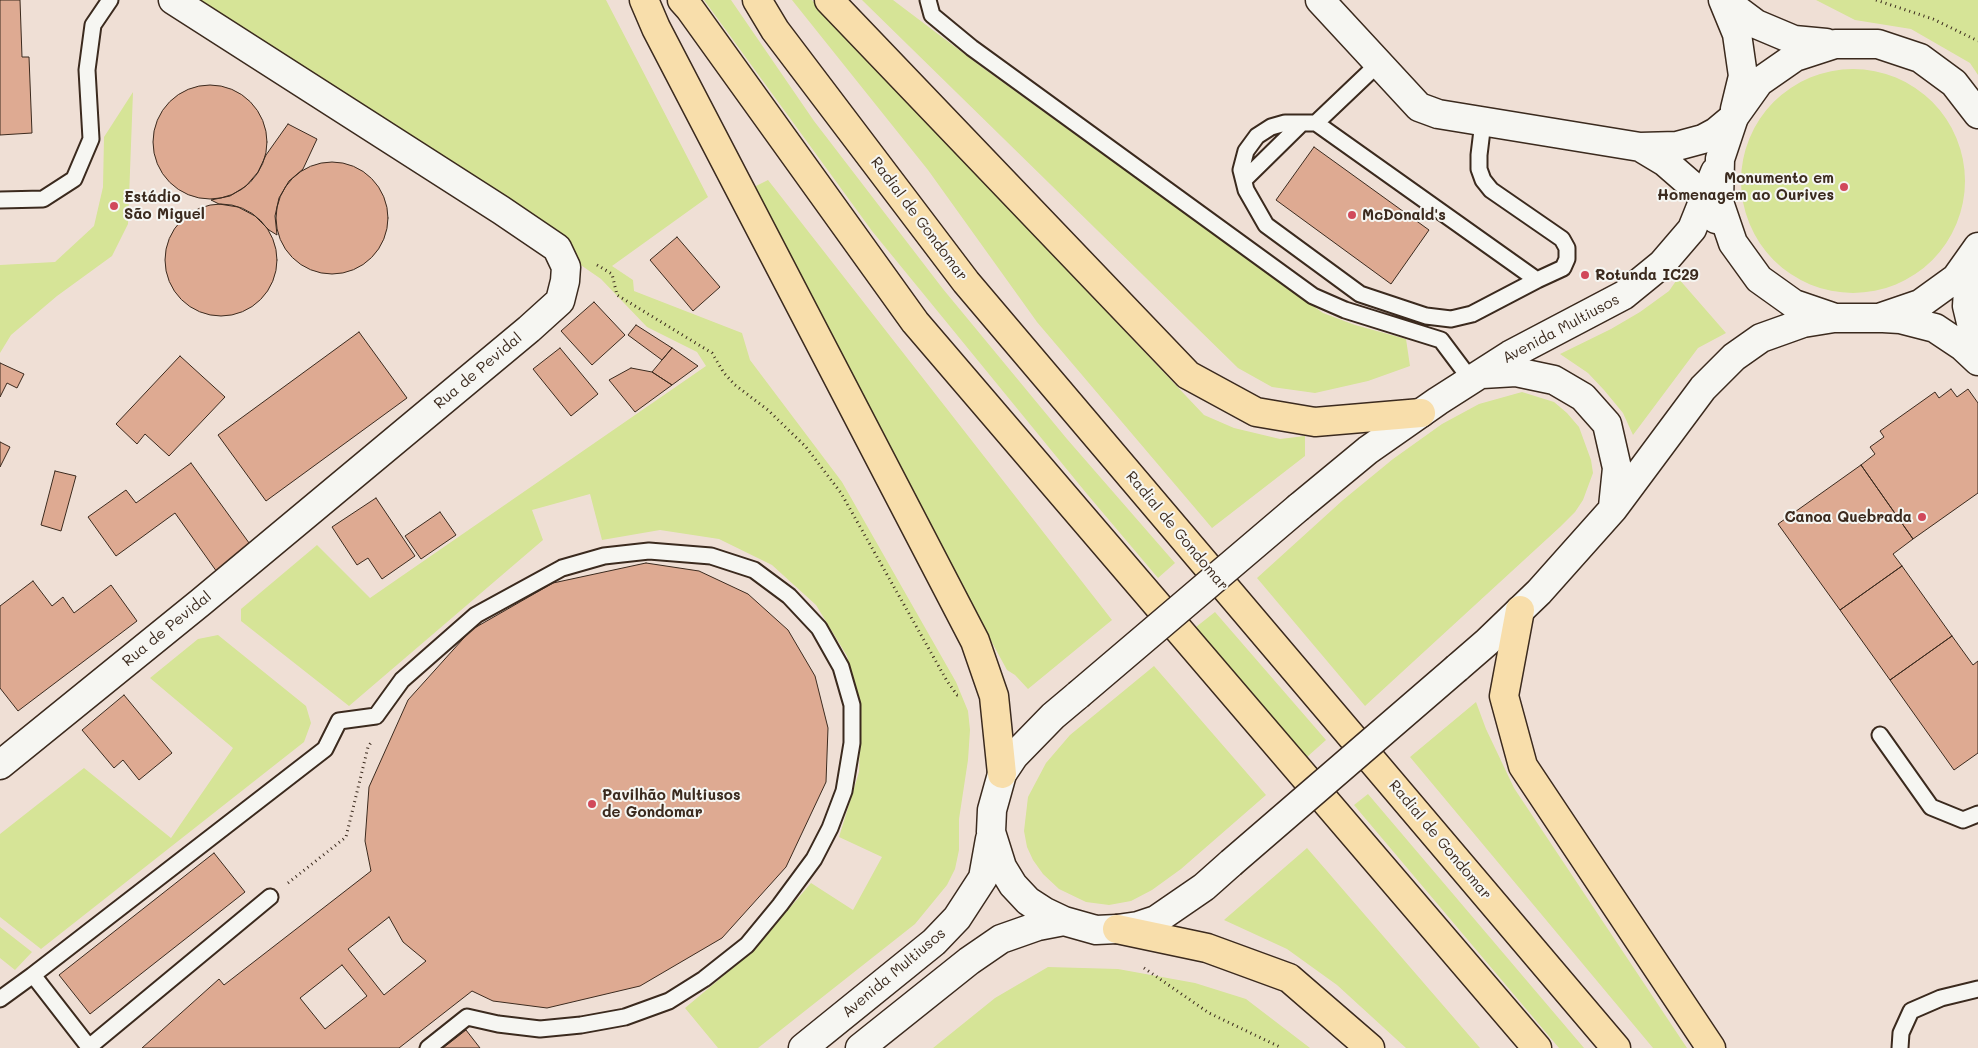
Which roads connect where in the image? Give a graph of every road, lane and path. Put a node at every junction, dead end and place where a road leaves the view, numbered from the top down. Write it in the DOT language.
graph roads {
  1 [pos="110,0"];
  2 [pos="174,0"];
  3 [pos="644,0"];
  4 [pos="682,0"];
  5 [pos="757,0"];
  6 [pos="829,0"];
  7 [pos="928,0"];
  8 [pos="1320,0"];
  9 [pos="1723,0"];
  10 [pos="1876,0"];
  11 [pos="1978,41"];
  12 [pos="1835,44"];
  13 [pos="1378,64"];
  14 [pos="1978,114"];
  15 [pos="1734,117"];
  16 [pos="1483,122"];
  17 [pos="1309,123"];
  18 [pos="1640,147"];
  19 [pos="1720,158"];
  20 [pos="1244,180"];
  21 [pos="0,200"];
  22 [pos="1703,200"];
  23 [pos="1733,243"];
  24 [pos="1978,246"];
  25 [pos="1978,250"];
  26 [pos="612,274"];
  27 [pos="1537,280"];
  28 [pos="1835,318"];
  29 [pos="1879,318"];
  30 [pos="1978,344"];
  31 [pos="1978,360"];
  32 [pos="1476,377"];
  33 [pos="1421,413"];
  34 [pos="1613,509"];
  35 [pos="1520,610"];
  36 [pos="965,699"];
  37 [pos="1880,734"];
  38 [pos="373,739"];
  39 [pos="0,765"];
  40 [pos="1002,774"];
  41 [pos="1978,814"];
  42 [pos="991,832"];
  43 [pos="270,897"];
  44 [pos="1064,921"];
  45 [pos="1117,929"];
  46 [pos="1138,963"];
  47 [pos="33,975"];
  48 [pos="1978,989"];
  49 [pos="0,999"];
  50 [pos="445,1043"];
  51 [pos="428,1048"];
  52 [pos="803,1048"];
  53 [pos="860,1048"];
  54 [pos="1282,1048"];
  55 [pos="1370,1048"];
  56 [pos="1536,1048"];
  57 [pos="1616,1048"];
  58 [pos="1711,1048"];
  59 [pos="1900,1048"];
  1 -- 21 [label="lane"];
  2 -- 39 [label="main road, Rua de Pevidal"];
  3 -- 40 [label="highway"];
  4 -- 56 [label="highway"];
  5 -- 57 [label="highway, Radial de Gondomar"];
  6 -- 33 [label="highway"];
  7 -- 32 [label="lane"];
  8 -- 13 [label="main road"];
  9 -- 12 [label="main road"];
  9 -- 15 [label="main road"];
  10 -- 11 [label="path"];
  12 -- 14 [label="main road"];
  12 -- 15 [label="main road"];
  13 -- 16 [label="main road"];
  13 -- 17 [label="lane"];
  15 -- 18 [label="main road"];
  15 -- 19 [label="main road, Avenida Multiusos"];
  16 -- 18 [label="main road"];
  16 -- 27 [label="lane"];
  17 -- 20 [label="lane"];
  17 -- 20 [label="lane"];
  17 -- 27 [label="lane"];
  18 -- 22 [label="main road"];
  19 -- 22 [label="main road, Avenida Multiusos"];
  19 -- 23 [label="main road"];
  20 -- 27 [label="lane"];
  22 -- 23 [label="main road"];
  22 -- 32 [label="main road, Avenida Multiusos"];
  23 -- 28 [label="main road"];
  24 -- 29 [label="main road"];
  25 -- 30 [label="main road"];
  26 -- 36 [label="path"];
  28 -- 29 [label="main road"];
  28 -- 34 [label="main road"];
  29 -- 31 [label="main road"];
  32 -- 33 [label="main road, Avenida Multiusos"];
  32 -- 34 [label="main road"];
  33 -- 40 [label="main road, Avenida Multiusos, bridge"];
  34 -- 35 [label="main road"];
  35 -- 45 [label="main road, bridge"];
  35 -- 58 [label="highway"];
  37 -- 41 [label="lane"];
  38 -- 43 [label="path"];
  40 -- 42 [label="main road, Avenida Multiusos"];
  42 -- 44 [label="main road"];
  42 -- 52 [label="main road, Avenida Multiusos"];
  43 -- 47 [label="lane"];
  44 -- 45 [label="main road"];
  44 -- 53 [label="main road"];
  45 -- 55 [label="highway"];
  46 -- 54 [label="path"];
  47 -- 49 [label="lane"];
  47 -- 50 [label="lane"];
  48 -- 59 [label="lane"];
  50 -- 51 [label="lane"];
}
